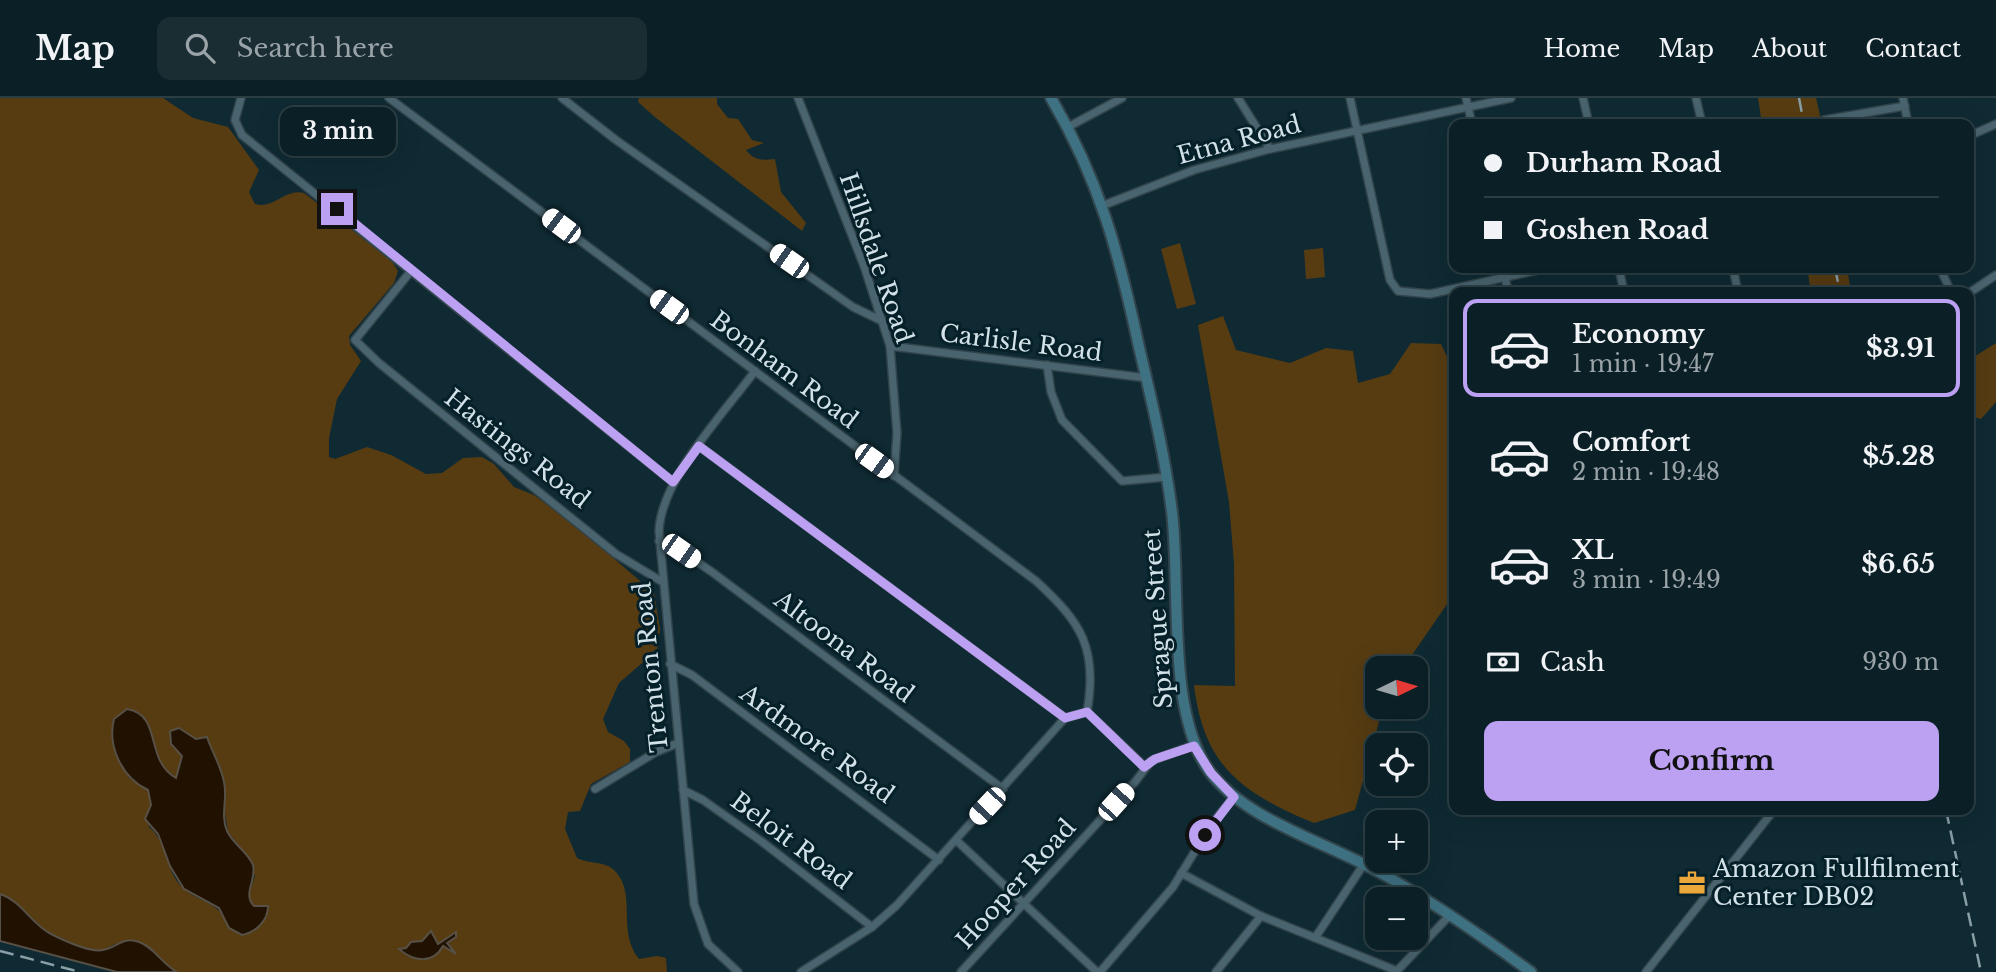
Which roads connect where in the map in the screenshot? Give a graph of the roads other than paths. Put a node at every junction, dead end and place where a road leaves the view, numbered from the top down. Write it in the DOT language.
graph roads {
  1 [pos="241,98"];
  2 [pos="389,98"];
  3 [pos="562,98"];
  4 [pos="798,98"];
  5 [pos="1051,98"];
  6 [pos="1122,98"];
  7 [pos="1238,98"];
  8 [pos="1350,98"];
  9 [pos="1466,98"];
  10 [pos="1511,98"];
  11 [pos="1583,98"];
  12 [pos="1696,98"];
  13 [pos="1904,102"];
  14 [pos="1468,107"];
  15 [pos="1471,119"];
  16 [pos="1588,119"];
  17 [pos="1701,119"];
  18 [pos="1828,119"];
  19 [pos="1996,124"];
  20 [pos="1068,127"];
  21 [pos="1356,130"];
  22 [pos="1974,134"];
  23 [pos="1270,149"];
  24 [pos="1104,205"];
  25 [pos="411,271"];
  26 [pos="1524,273"];
  27 [pos="1996,275"];
  28 [pos="1505,277"];
  29 [pos="1461,287"];
  30 [pos="1507,287"];
  31 [pos="1449,290"];
  32 [pos="1974,290"];
  33 [pos="882,321"];
  34 [pos="890,346"];
  35 [pos="1047,365"];
  36 [pos="755,371"];
  37 [pos="1147,379"];
  38 [pos="699,446"];
  39 [pos="894,476"];
  40 [pos="1167,477"];
  41 [pos="673,482"];
  42 [pos="659,541"];
  43 [pos="661,581"];
  44 [pos="670,664"];
  45 [pos="1087,712"];
  46 [pos="1065,718"];
  47 [pos="678,743"];
  48 [pos="1194,746"];
  49 [pos="1144,767"];
  50 [pos="595,789"];
  51 [pos="1003,789"];
  52 [pos="683,790"];
  53 [pos="1234,797"];
  54 [pos="1769,815"];
  55 [pos="956,840"];
  56 [pos="939,860"];
  57 [pos="1364,864"];
  58 [pos="1181,873"];
  59 [pos="1024,904"];
  60 [pos="1261,916"];
  61 [pos="1449,916"];
  62 [pos="872,927"];
  63 [pos="1315,938"];
  64 [pos="738,972"];
  65 [pos="801,972"];
  66 [pos="961,972"];
  67 [pos="1098,972"];
  68 [pos="1216,972"];
  69 [pos="1396,972"];
  70 [pos="1531,972"];
  71 [pos="1646,972"];
  1 -- 25 [label="street"];
  2 -- 36 [label="street, Bonham Road"];
  3 -- 33 [label="street"];
  4 -- 33 [label="street, Hillsdale Road"];
  5 -- 20 [label="main road, Sprague Street"];
  6 -- 20 [label="street"];
  7 -- 23 [label="street"];
  8 -- 21 [label="street"];
  9 -- 14 [label="street"];
  10 -- 14 [label="street, Etna Road"];
  11 -- 16 [label="street"];
  12 -- 17 [label="street"];
  13 -- 18 [label="street"];
  14 -- 15 [label="street"];
  14 -- 21 [label="street, Etna Road"];
  19 -- 22 [label="street"];
  20 -- 24 [label="main road, Sprague Street"];
  21 -- 23 [label="street, Etna Road"];
  21 -- 31 [label="street"];
  23 -- 24 [label="street, Etna Road"];
  24 -- 37 [label="main road, Sprague Street"];
  25 -- 41 [label="street"];
  25 -- 43 [label="street, Hastings Road"];
  26 -- 28 [label="street"];
  27 -- 32 [label="street"];
  28 -- 29 [label="street"];
  28 -- 30 [label="street"];
  33 -- 34 [label="street, Hillsdale Road"];
  34 -- 35 [label="street, Carlisle Road"];
  34 -- 39 [label="street, Hillsdale Road"];
  35 -- 37 [label="street, Carlisle Road"];
  35 -- 40 [label="street"];
  36 -- 38 [label="street, Trenton Road"];
  36 -- 39 [label="street, Bonham Road"];
  37 -- 40 [label="main road, Sprague Street"];
  38 -- 41 [label="street, Trenton Road"];
  38 -- 46 [label="street"];
  39 -- 45 [label="street, Bonham Road"];
  40 -- 48 [label="main road, Sprague Street"];
  41 -- 42 [label="street, Trenton Road"];
  42 -- 43 [label="street, Trenton Road"];
  42 -- 51 [label="street, Altoona Road"];
  43 -- 44 [label="street, Trenton Road"];
  44 -- 47 [label="street, Trenton Road"];
  44 -- 56 [label="street, Ardmore Road"];
  45 -- 46 [label="street"];
  45 -- 49 [label="street"];
  46 -- 51 [label="street"];
  47 -- 50 [label="street"];
  47 -- 52 [label="street, Trenton Road"];
  48 -- 49 [label="street, Hooper Road"];
  48 -- 53 [label="main road, Sprague Street"];
  49 -- 59 [label="street, Hooper Road"];
  51 -- 55 [label="street"];
  52 -- 62 [label="street, Beloit Road"];
  52 -- 64 [label="street, Trenton Road"];
  53 -- 57 [label="main road, Sprague Street"];
  53 -- 58 [label="street"];
  54 -- 71 [label="street"];
  55 -- 56 [label="street"];
  55 -- 59 [label="street"];
  56 -- 62 [label="street"];
  57 -- 61 [label="main road, Sprague Street"];
  57 -- 63 [label="street"];
  58 -- 60 [label="street"];
  58 -- 67 [label="street"];
  59 -- 66 [label="street, Hooper Road"];
  59 -- 67 [label="street"];
  60 -- 63 [label="street"];
  60 -- 68 [label="street"];
  61 -- 69 [label="street"];
  61 -- 70 [label="main road, Sprague Street"];
  62 -- 65 [label="street"];
  63 -- 69 [label="street"];
}
